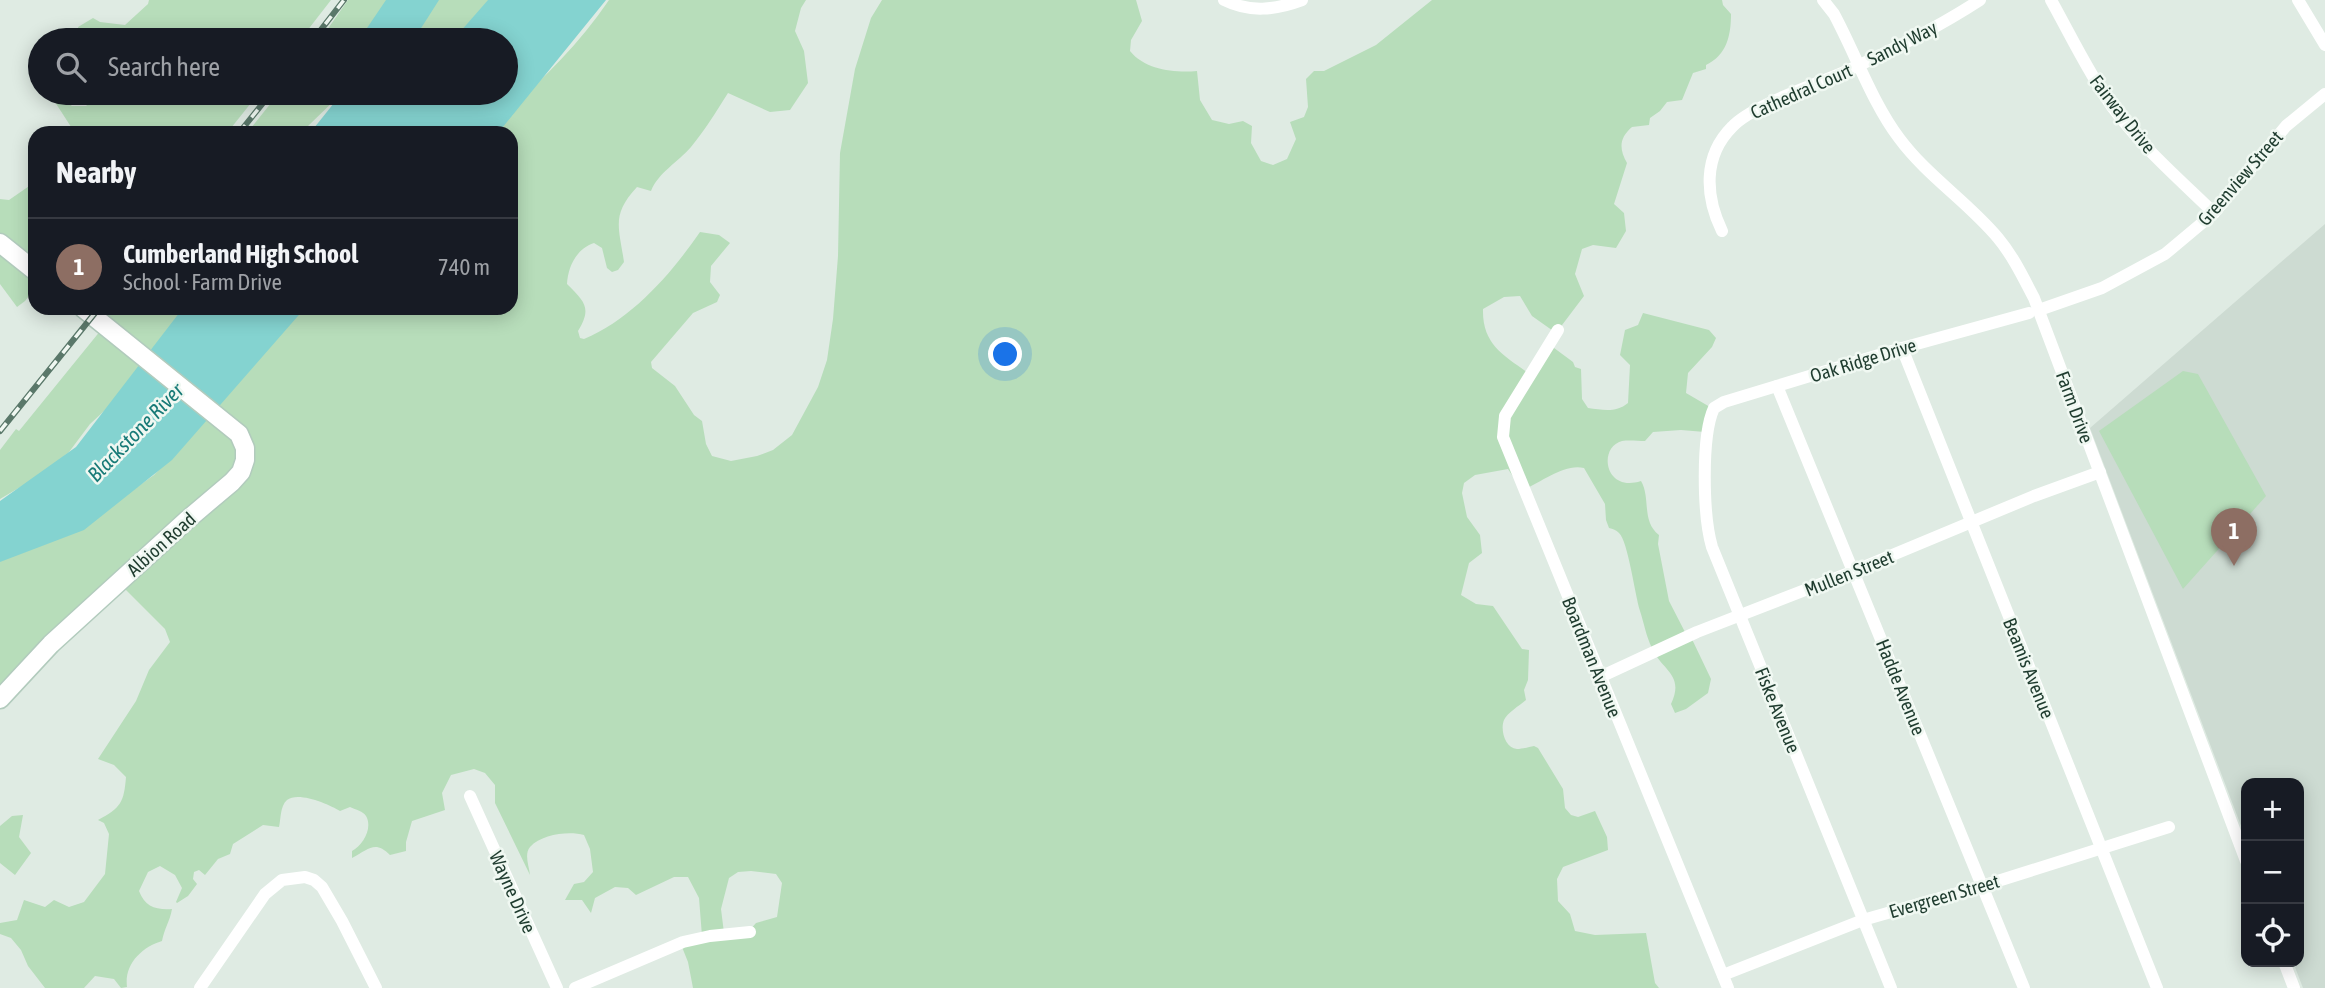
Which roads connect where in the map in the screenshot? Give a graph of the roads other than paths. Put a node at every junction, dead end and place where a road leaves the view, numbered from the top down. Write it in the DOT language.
graph roads {
  1 [pos="1224,0"];
  2 [pos="1302,0"];
  3 [pos="1823,0"];
  4 [pos="1980,0"];
  5 [pos="2051,0"];
  6 [pos="2298,0"];
  7 [pos="2325,45"];
  8 [pos="1860,65"];
  9 [pos="2325,94"];
  10 [pos="2214,212"];
  11 [pos="1722,231"];
  12 [pos="5,247"];
  13 [pos="28,265"];
  14 [pos="2034,312"];
  15 [pos="92,315"];
  16 [pos="1558,330"];
  17 [pos="1902,348"];
  18 [pos="1777,386"];
  19 [pos="1708,423"];
  20 [pos="2100,472"];
  21 [pos="1970,523"];
  22 [pos="1854,571"];
  23 [pos="1740,616"];
  24 [pos="1600,677"];
  25 [pos="0,699"];
  26 [pos="471,796"];
  27 [pos="2169,827"];
  28 [pos="2241,848"];
  29 [pos="2101,849"];
  30 [pos="1982,886"];
  31 [pos="1863,920"];
  32 [pos="750,932"];
  33 [pos="2286,967"];
  34 [pos="1723,975"];
  35 [pos="200,988"];
  36 [pos="376,988"];
  37 [pos="557,988"];
  38 [pos="575,988"];
  39 [pos="1728,988"];
  40 [pos="1891,988"];
  41 [pos="2024,988"];
  42 [pos="2157,988"];
  43 [pos="2294,988"];
  1 -- 2 [label="street"];
  3 -- 8 [label="street, Farm Drive"];
  4 -- 8 [label="street, Sandy Way"];
  5 -- 10 [label="street, Fairway Drive"];
  6 -- 7 [label="street"];
  8 -- 11 [label="street, Cathedral Court"];
  8 -- 14 [label="street, Farm Drive"];
  9 -- 10 [label="street, Greenview Street"];
  10 -- 14 [label="street, Greenview Street"];
  12 -- 13 [label="street"];
  14 -- 17 [label="street, Oak Ridge Drive"];
  14 -- 20 [label="street, Farm Drive"];
  15 -- 25 [label="street, Albion Road"];
  16 -- 24 [label="street, Boardman Avenue"];
  17 -- 18 [label="street, Oak Ridge Drive"];
  17 -- 21 [label="street, Beamis Avenue"];
  18 -- 19 [label="street, Oak Ridge Drive"];
  18 -- 22 [label="street, Hadde Avenue"];
  19 -- 23 [label="street, Fiske Avenue"];
  20 -- 21 [label="street, Mullen Street"];
  20 -- 28 [label="street, Farm Drive"];
  21 -- 22 [label="street, Mullen Street"];
  21 -- 29 [label="street, Beamis Avenue"];
  22 -- 23 [label="street, Mullen Street"];
  22 -- 30 [label="street, Hadde Avenue"];
  23 -- 24 [label="street, Mullen Street"];
  23 -- 31 [label="street, Fiske Avenue"];
  24 -- 34 [label="street, Boardman Avenue"];
  26 -- 37 [label="street, Wayne Drive"];
  27 -- 29 [label="street, Evergreen Street"];
  29 -- 30 [label="street, Evergreen Street"];
  29 -- 42 [label="street, Beamis Avenue"];
  30 -- 31 [label="street, Evergreen Street"];
  30 -- 41 [label="street, Hadde Avenue"];
  31 -- 34 [label="street, Evergreen Street"];
  31 -- 40 [label="street, Fiske Avenue"];
  32 -- 38 [label="street"];
  33 -- 43 [label="street"];
  34 -- 39 [label="street, Boardman Avenue"];
  35 -- 36 [label="street"];
}
